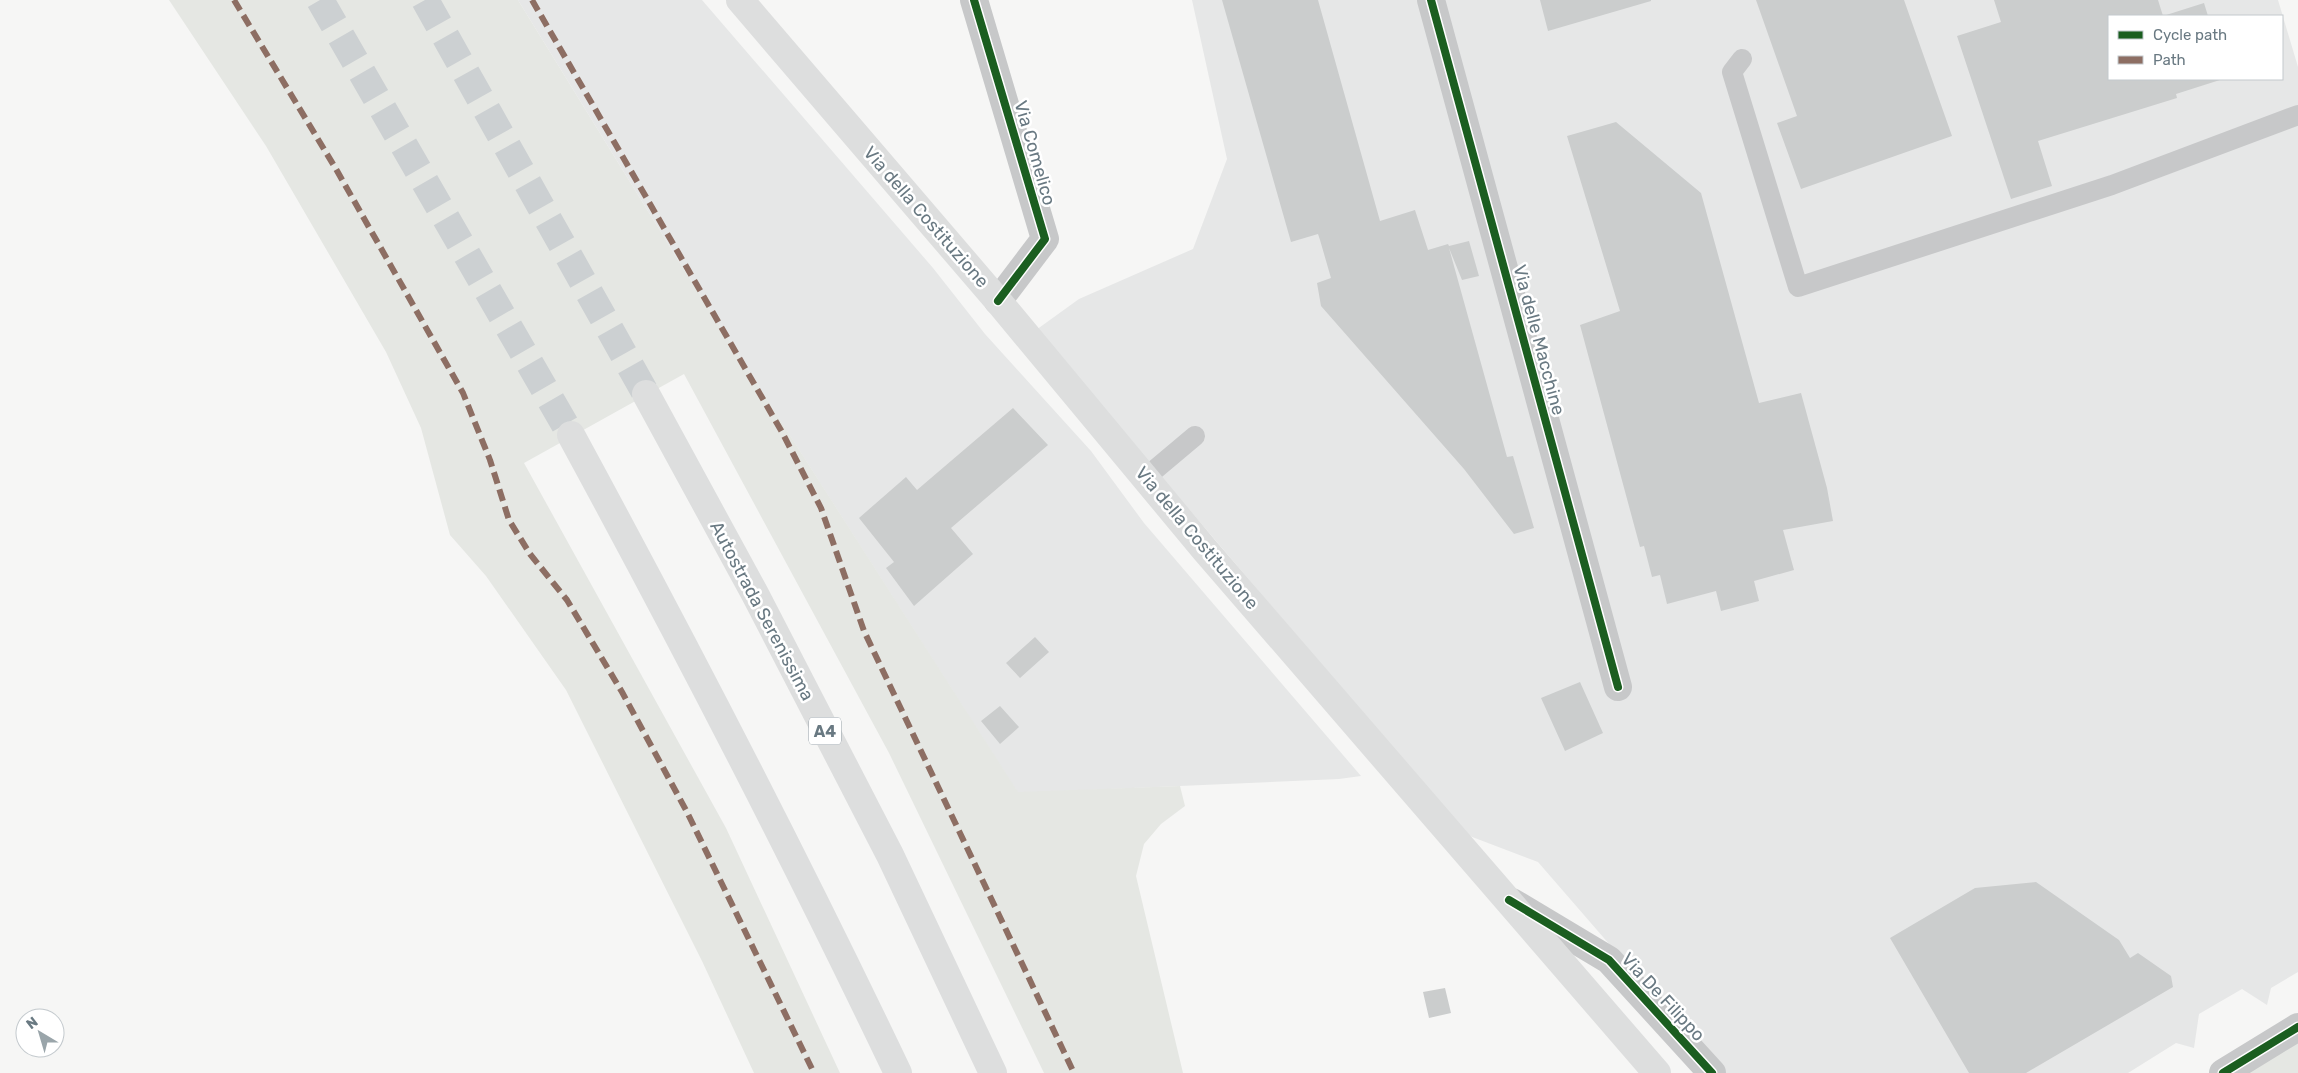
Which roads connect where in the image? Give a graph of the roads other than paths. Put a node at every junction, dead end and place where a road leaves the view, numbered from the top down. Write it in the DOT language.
graph roads {
  1 [pos="740,0"];
  2 [pos="974,0"];
  3 [pos="1431,0"];
  4 [pos="1742,59"];
  5 [pos="2298,115"];
  6 [pos="998,301"];
  7 [pos="646,394"];
  8 [pos="571,435"];
  9 [pos="1195,436"];
  10 [pos="1145,478"];
  11 [pos="1618,687"];
  12 [pos="1509,900"];
  13 [pos="2298,1027"];
  14 [pos="898,1073"];
  15 [pos="993,1073"];
  16 [pos="1657,1073"];
  17 [pos="1712,1073"];
  18 [pos="2223,1073"];
  1 -- 6 [label="main road, Via della Costituzione"];
  2 -- 6 [label="street, Via Comelico"];
  3 -- 11 [label="street, Via delle Macchine"];
  4 -- 5 [label="lane"];
  6 -- 10 [label="main road, Via della Costituzione"];
  7 -- 15 [label="main road, Autostrada Serenissima / A4"];
  8 -- 14 [label="main road"];
  9 -- 10 [label="lane"];
  10 -- 12 [label="main road, Via della Costituzione"];
  12 -- 16 [label="main road, Via della Costituzione"];
  12 -- 17 [label="street, Via De Filippo"];
  13 -- 18 [label="street"];
}
